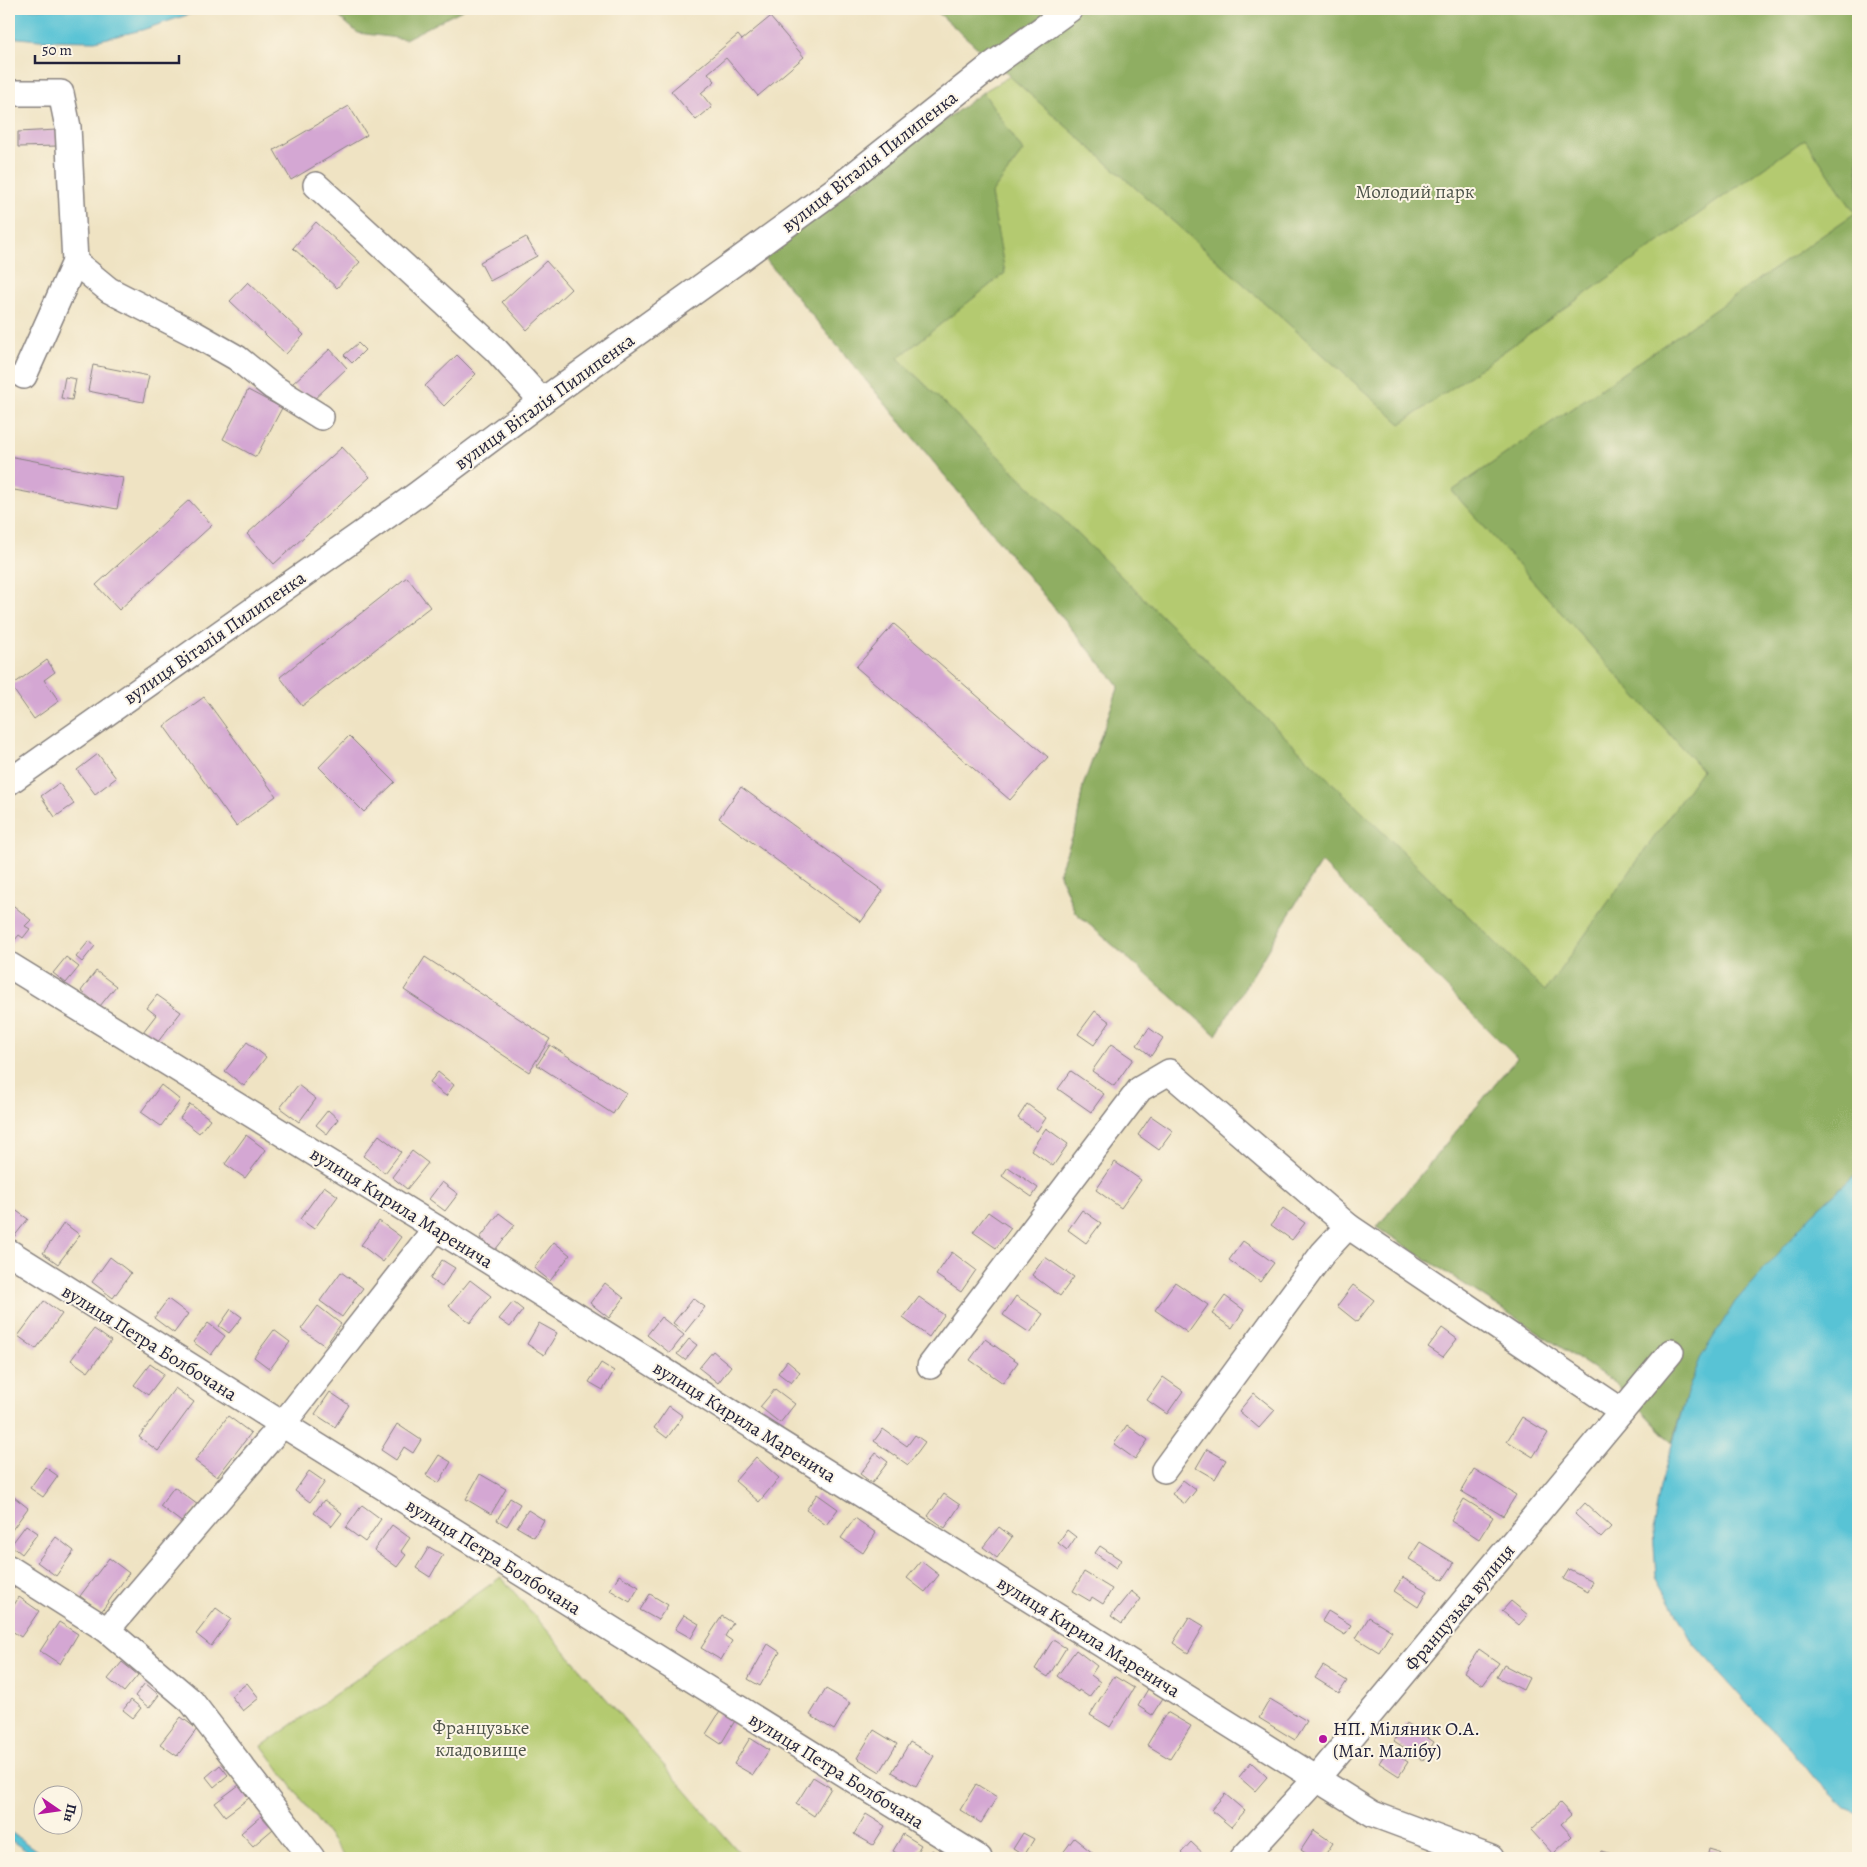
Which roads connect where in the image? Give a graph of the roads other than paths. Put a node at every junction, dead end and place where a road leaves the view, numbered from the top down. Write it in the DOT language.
graph roads {
  1 [pos="1070,9"];
  2 [pos="9,94"];
  3 [pos="316,185"];
  4 [pos="75,262"];
  5 [pos="24,376"];
  6 [pos="542,401"];
  7 [pos="321,416"];
  8 [pos="9,782"];
  9 [pos="9,965"];
  10 [pos="1348,1226"];
  11 [pos="436,1228"];
  12 [pos="9,1252"];
  13 [pos="1671,1352"];
  14 [pos="930,1366"];
  15 [pos="1622,1411"];
  16 [pos="282,1425"];
  17 [pos="1164,1470"];
  18 [pos="9,1568"];
  19 [pos="107,1630"];
  20 [pos="1317,1778"];
  21 [pos="312,1858"];
  22 [pos="979,1858"];
  23 [pos="1243,1858"];
  24 [pos="1491,1858"];
  1 -- 6 [label="street, вулиця Віталія Пилипенка"];
  2 -- 4 [label="street"];
  3 -- 6 [label="street"];
  4 -- 5 [label="street"];
  4 -- 7 [label="street"];
  6 -- 8 [label="street, вулиця Віталія Пилипенка"];
  9 -- 11 [label="street, вулиця Кирила Маренича"];
  10 -- 14 [label="street"];
  10 -- 15 [label="street"];
  10 -- 17 [label="street"];
  11 -- 16 [label="street"];
  11 -- 20 [label="street, вулиця Кирила Маренича"];
  12 -- 16 [label="street, вулиця Петра Болбочана"];
  13 -- 15 [label="street, Французька вулиця"];
  15 -- 20 [label="street, Французька вулиця"];
  16 -- 19 [label="street"];
  16 -- 22 [label="street, вулиця Петра Болбочана"];
  18 -- 19 [label="street"];
  19 -- 21 [label="street"];
  20 -- 23 [label="street, Французька вулиця"];
  20 -- 24 [label="street, вулиця Кирила Маренича"];
}
